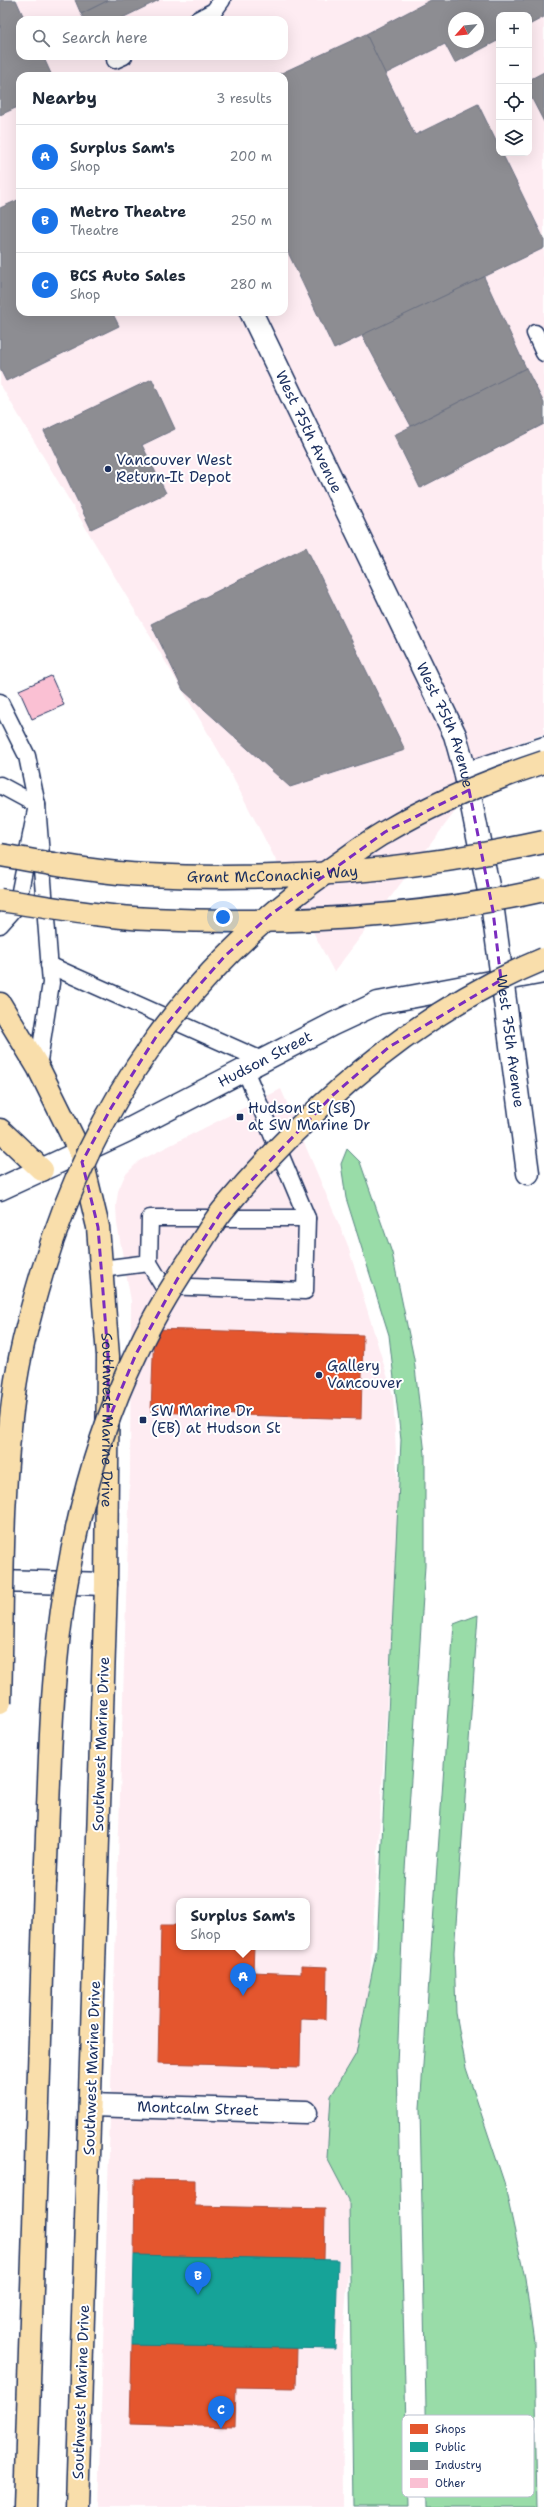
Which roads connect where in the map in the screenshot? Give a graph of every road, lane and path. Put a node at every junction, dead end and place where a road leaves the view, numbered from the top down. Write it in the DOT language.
graph roads {
  1 [pos="222,0"];
  2 [pos="205,16"];
  3 [pos="253,316"];
  4 [pos="535,333"];
  5 [pos="544,353"];
  6 [pos="0,702"];
  7 [pos="544,745"];
  8 [pos="544,762"];
  9 [pos="465,771"];
  10 [pos="0,785"];
  11 [pos="37,805"];
  12 [pos="544,842"];
  13 [pos="0,855"];
  14 [pos="544,890"];
  15 [pos="0,900"];
  16 [pos="0,925"];
  17 [pos="544,959"];
  18 [pos="49,965"];
  19 [pos="544,972"];
  20 [pos="501,980"];
  21 [pos="0,1004"];
  22 [pos="255,1065"];
  23 [pos="38,1067"];
  24 [pos="0,1130"];
  25 [pos="80,1152"];
  26 [pos="42,1170"];
  27 [pos="528,1173"];
  28 [pos="0,1189"];
  29 [pos="307,1218"];
  30 [pos="149,1264"];
  31 [pos="101,1269"];
  32 [pos="0,1581"];
  33 [pos="106,1584"];
  34 [pos="0,1702"];
  35 [pos="91,2105"];
  36 [pos="306,2112"];
  37 [pos="25,2507"];
  38 [pos="77,2507"];
  1 -- 2 [label="lane"];
  3 -- 9 [label="street, West 75th Avenue"];
  4 -- 5 [label="lane"];
  6 -- 11 [label="lane"];
  7 -- 9 [label="lane"];
  8 -- 34 [label="main road, bridge"];
  9 -- 20 [label="street, West 75th Avenue"];
  10 -- 11 [label="lane"];
  11 -- 16 [label="lane"];
  11 -- 18 [label="lane"];
  12 -- 13 [label="main road, Grant McConachie Way, bridge"];
  14 -- 15 [label="main road, bridge"];
  17 -- 37 [label="main road, bridge"];
  18 -- 22 [label="lane"];
  18 -- 23 [label="lane"];
  19 -- 20 [label="street, Hudson Street"];
  20 -- 22 [label="street, Hudson Street"];
  20 -- 27 [label="street, West 75th Avenue"];
  21 -- 23 [label="main road, Southwest Marine Drive"];
  22 -- 25 [label="street, Hudson Street"];
  22 -- 29 [label="lane"];
  23 -- 25 [label="main road, Southwest Marine Drive"];
  24 -- 26 [label="main road"];
  25 -- 26 [label="street, Hudson Street"];
  25 -- 31 [label="main road, Southwest Marine Drive"];
  26 -- 28 [label="street, Hudson Street"];
  29 -- 30 [label="lane"];
  29 -- 30 [label="lane"];
  30 -- 31 [label="lane"];
  31 -- 33 [label="main road, Southwest Marine Drive"];
  32 -- 33 [label="street"];
  33 -- 35 [label="main road, Southwest Marine Drive"];
  35 -- 36 [label="street, Montcalm Street"];
  35 -- 38 [label="main road, Southwest Marine Drive"];
}
